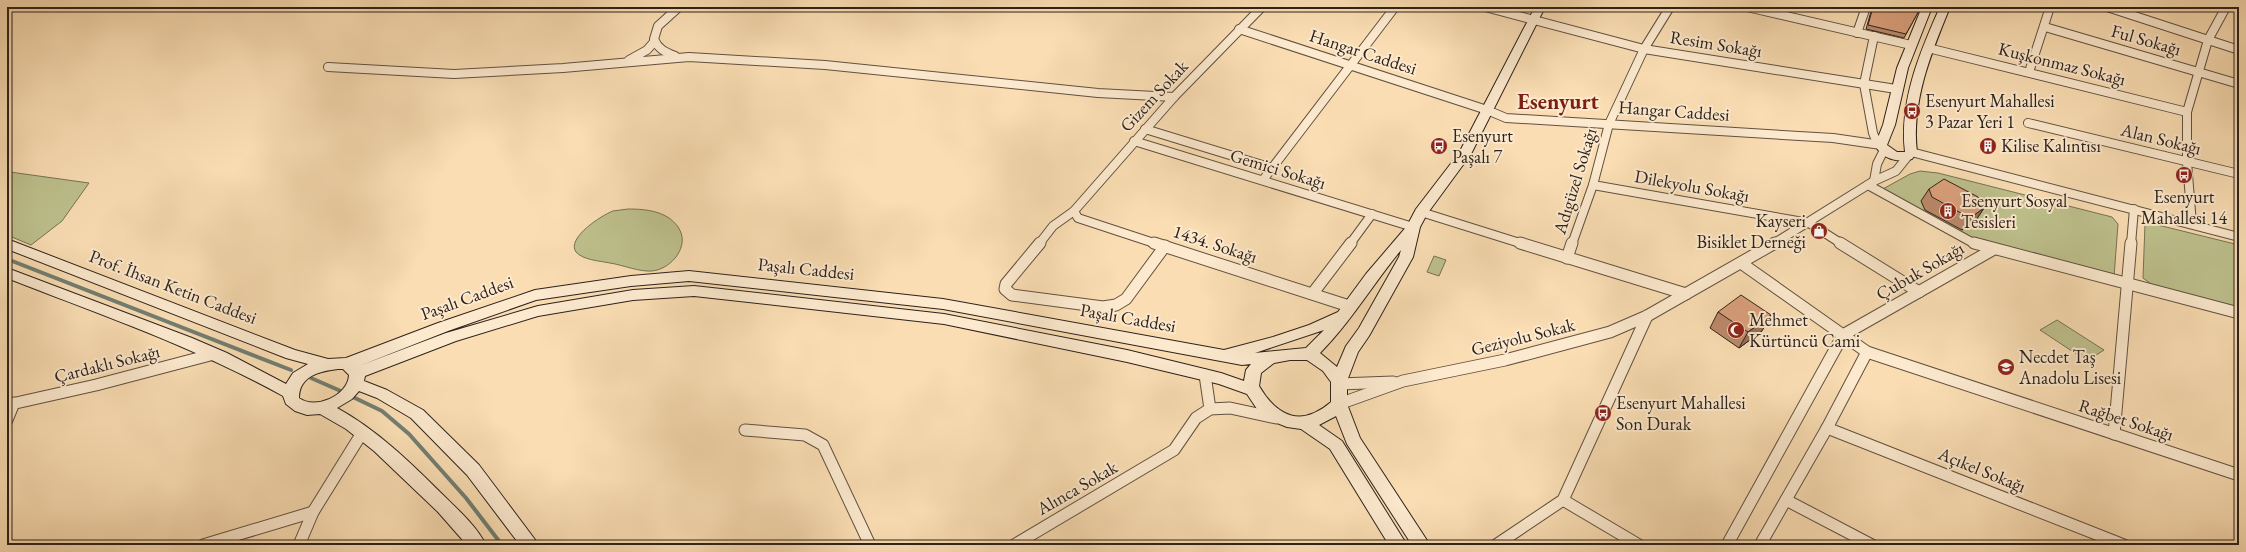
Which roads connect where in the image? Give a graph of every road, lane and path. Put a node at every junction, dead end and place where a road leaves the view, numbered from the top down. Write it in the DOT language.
graph roads {
  1 [pos="679,7"];
  2 [pos="1262,7"];
  3 [pos="1396,7"];
  4 [pos="1485,7"];
  5 [pos="1540,7"];
  6 [pos="1670,7"];
  7 [pos="1747,7"];
  8 [pos="1866,7"];
  9 [pos="1927,7"];
  10 [pos="1945,7"];
  11 [pos="2050,7"];
  12 [pos="2107,7"];
  13 [pos="2226,7"];
  14 [pos="1534,20"];
  15 [pos="2045,27"];
  16 [pos="1239,29"];
  17 [pos="1857,33"];
  18 [pos="1874,36"];
  19 [pos="2208,40"];
  20 [pos="654,42"];
  21 [pos="1911,45"];
  22 [pos="1928,48"];
  23 [pos="1644,49"];
  24 [pos="2239,50"];
  25 [pos="689,57"];
  26 [pos="622,63"];
  27 [pos="1350,65"];
  28 [pos="328,67"];
  29 [pos="2029,72"];
  30 [pos="2198,72"];
  31 [pos="1864,84"];
  32 [pos="2239,84"];
  33 [pos="1896,89"];
  34 [pos="1174,97"];
  35 [pos="1487,110"];
  36 [pos="2186,112"];
  37 [pos="2028,123"];
  38 [pos="1609,124"];
  39 [pos="1145,129"];
  40 [pos="1134,141"];
  41 [pos="1883,145"];
  42 [pos="1910,153"];
  43 [pos="2187,162"];
  44 [pos="1272,168"];
  45 [pos="2239,174"];
  46 [pos="1263,180"];
  47 [pos="1871,183"];
  48 [pos="1592,185"];
  49 [pos="2134,209"];
  50 [pos="1074,211"];
  51 [pos="1422,212"];
  52 [pos="1372,214"];
  53 [pos="1809,223"];
  54 [pos="2192,224"];
  55 [pos="1413,227"];
  56 [pos="2239,237"];
  57 [pos="7,244"];
  58 [pos="1165,246"];
  59 [pos="1994,249"];
  60 [pos="1567,258"];
  61 [pos="1741,263"];
  62 [pos="7,273"];
  63 [pos="2127,284"];
  64 [pos="1919,292"];
  65 [pos="1313,293"];
  66 [pos="1686,294"];
  67 [pos="1346,311"];
  68 [pos="2239,314"];
  69 [pos="1647,316"];
  70 [pos="1843,335"];
  71 [pos="1867,352"];
  72 [pos="214,354"];
  73 [pos="1310,354"];
  74 [pos="1218,355"];
  75 [pos="1270,358"];
  76 [pos="326,364"];
  77 [pos="353,374"];
  78 [pos="1204,375"];
  79 [pos="1403,381"];
  80 [pos="1339,383"];
  81 [pos="1253,390"];
  82 [pos="290,393"];
  83 [pos="10,404"];
  84 [pos="1339,404"];
  85 [pos="321,407"];
  86 [pos="1210,409"];
  87 [pos="1280,419"];
  88 [pos="7,420"];
  89 [pos="1303,422"];
  90 [pos="1827,428"];
  91 [pos="745,430"];
  92 [pos="362,433"];
  93 [pos="2114,434"];
  94 [pos="2239,475"];
  95 [pos="1563,500"];
  96 [pos="1786,500"];
  97 [pos="313,512"];
  98 [pos="203,545"];
  99 [pos="299,545"];
  100 [pos="477,545"];
  101 [pos="530,545"];
  102 [pos="870,545"];
  103 [pos="1014,545"];
  104 [pos="1398,545"];
  105 [pos="1421,545"];
  106 [pos="1496,545"];
  107 [pos="1639,545"];
  108 [pos="1727,545"];
  109 [pos="1760,545"];
  110 [pos="1872,545"];
  111 [pos="2124,545"];
  1 -- 20 [label="street"];
  2 -- 16 [label="street, Gizem Sokak"];
  3 -- 27 [label="street"];
  4 -- 14 [label="street, Resim Sokağı"];
  5 -- 14 [label="street"];
  6 -- 23 [label="street, Adıgüzel Sokağı"];
  7 -- 17 [label="street"];
  8 -- 17 [label="street"];
  9 -- 21 [label="street"];
  10 -- 22 [label="street"];
  11 -- 15 [label="street"];
  12 -- 19 [label="street"];
  13 -- 19 [label="street"];
  14 -- 23 [label="street, Resim Sokağı"];
  14 -- 35 [label="street"];
  15 -- 29 [label="street"];
  15 -- 30 [label="street, Ful Sokağı"];
  16 -- 27 [label="street, Hangar Caddesi"];
  16 -- 34 [label="street, Gizem Sokak"];
  17 -- 18 [label="street"];
  18 -- 21 [label="street"];
  18 -- 31 [label="street"];
  19 -- 24 [label="street"];
  19 -- 30 [label="street"];
  20 -- 25 [label="street"];
  20 -- 26 [label="street"];
  21 -- 33 [label="street"];
  22 -- 29 [label="street, Kuşkonmaz Sokağı"];
  22 -- 42 [label="street"];
  23 -- 31 [label="street, Resim Sokağı"];
  23 -- 38 [label="street, Adıgüzel Sokağı"];
  25 -- 26 [label="street"];
  25 -- 34 [label="street"];
  26 -- 28 [label="street"];
  27 -- 35 [label="street, Hangar Caddesi"];
  27 -- 44 [label="street"];
  29 -- 36 [label="street, Kuşkonmaz Sokağı"];
  30 -- 32 [label="street, Ful Sokağı"];
  30 -- 36 [label="street"];
  31 -- 33 [label="street, Resim Sokağı"];
  31 -- 41 [label="street"];
  33 -- 41 [label="street"];
  34 -- 39 [label="street, Gizem Sokak"];
  35 -- 38 [label="street, Hangar Caddesi"];
  35 -- 51 [label="street"];
  36 -- 43 [label="street"];
  37 -- 43 [label="street, Alan Sokağı"];
  38 -- 41 [label="street, Hangar Caddesi"];
  38 -- 48 [label="street, Adıgüzel Sokağı"];
  39 -- 40 [label="street, Gizem Sokak"];
  39 -- 44 [label="street"];
  40 -- 46 [label="street, Gemici Sokağı"];
  40 -- 50 [label="street, Gizem Sokak"];
  41 -- 42 [label="street"];
  41 -- 47 [label="street"];
  42 -- 47 [label="street, Geziyolu Sokak"];
  42 -- 49 [label="street"];
  43 -- 45 [label="street, Alan Sokağı"];
  43 -- 54 [label="street"];
  44 -- 46 [label="street"];
  46 -- 52 [label="street, Gemici Sokağı"];
  47 -- 53 [label="street, Geziyolu Sokak"];
  47 -- 59 [label="street"];
  48 -- 53 [label="street, Dilekyolu Sokağı"];
  48 -- 60 [label="street, Adıgüzel Sokağı"];
  49 -- 54 [label="street"];
  49 -- 63 [label="street"];
  50 -- 58 [label="street, 1434. Sokağı"];
  50 -- 58 [label="street, Gizem Sokak"];
  51 -- 55 [label="street"];
  51 -- 60 [label="street"];
  52 -- 55 [label="street, Gemici Sokağı"];
  52 -- 65 [label="street"];
  53 -- 61 [label="street, Geziyolu Sokak"];
  53 -- 64 [label="street"];
  54 -- 56 [label="street"];
  55 -- 67 [label="street"];
  55 -- 80 [label="street"];
  57 -- 76 [label="street, Prof. İhsan Ketin Caddesi"];
  58 -- 65 [label="street, 1434. Sokağı"];
  59 -- 63 [label="street"];
  59 -- 64 [label="street, Çubuk Sokağı"];
  60 -- 66 [label="street"];
  61 -- 66 [label="street, Geziyolu Sokak"];
  61 -- 70 [label="street, Rağbet Sokağı"];
  62 -- 72 [label="street"];
  63 -- 68 [label="street"];
  63 -- 93 [label="street"];
  64 -- 70 [label="street, Çubuk Sokağı"];
  65 -- 67 [label="street, 1434. Sokağı"];
  66 -- 69 [label="street, Geziyolu Sokak"];
  67 -- 73 [label="street"];
  67 -- 74 [label="street"];
  69 -- 79 [label="street, Geziyolu Sokak"];
  69 -- 95 [label="street"];
  70 -- 71 [label="street, Rağbet Sokağı"];
  70 -- 108 [label="street"];
  71 -- 90 [label="street"];
  71 -- 93 [label="street, Rağbet Sokağı"];
  72 -- 82 [label="street"];
  72 -- 83 [label="street, Çardaklı Sokağı"];
  73 -- 75 [label="street"];
  73 -- 80 [label="street"];
  74 -- 75 [label="street, Paşalı Caddesi"];
  74 -- 77 [label="street, Paşalı Caddesi"];
  75 -- 81 [label="street"];
  76 -- 77 [label="street"];
  76 -- 82 [label="street"];
  77 -- 78 [label="street, Paşalı Caddesi"];
  77 -- 85 [label="street"];
  77 -- 101 [label="street"];
  78 -- 81 [label="street, Paşalı Caddesi"];
  78 -- 86 [label="street"];
  79 -- 80 [label="street"];
  79 -- 84 [label="street"];
  80 -- 84 [label="street"];
  81 -- 87 [label="street"];
  82 -- 85 [label="street"];
  83 -- 88 [label="street"];
  84 -- 89 [label="street"];
  84 -- 105 [label="street"];
  85 -- 92 [label="street"];
  86 -- 87 [label="street"];
  86 -- 103 [label="street, Alınca Sokak"];
  87 -- 89 [label="street"];
  89 -- 104 [label="street"];
  90 -- 96 [label="street"];
  90 -- 111 [label="street, Açıkel Sokağı"];
  91 -- 102 [label="street"];
  92 -- 97 [label="street"];
  92 -- 100 [label="street"];
  93 -- 94 [label="street, Rağbet Sokağı"];
  95 -- 106 [label="street"];
  95 -- 107 [label="street"];
  96 -- 109 [label="street"];
  96 -- 110 [label="street"];
  97 -- 98 [label="street"];
  97 -- 99 [label="street"];
}
